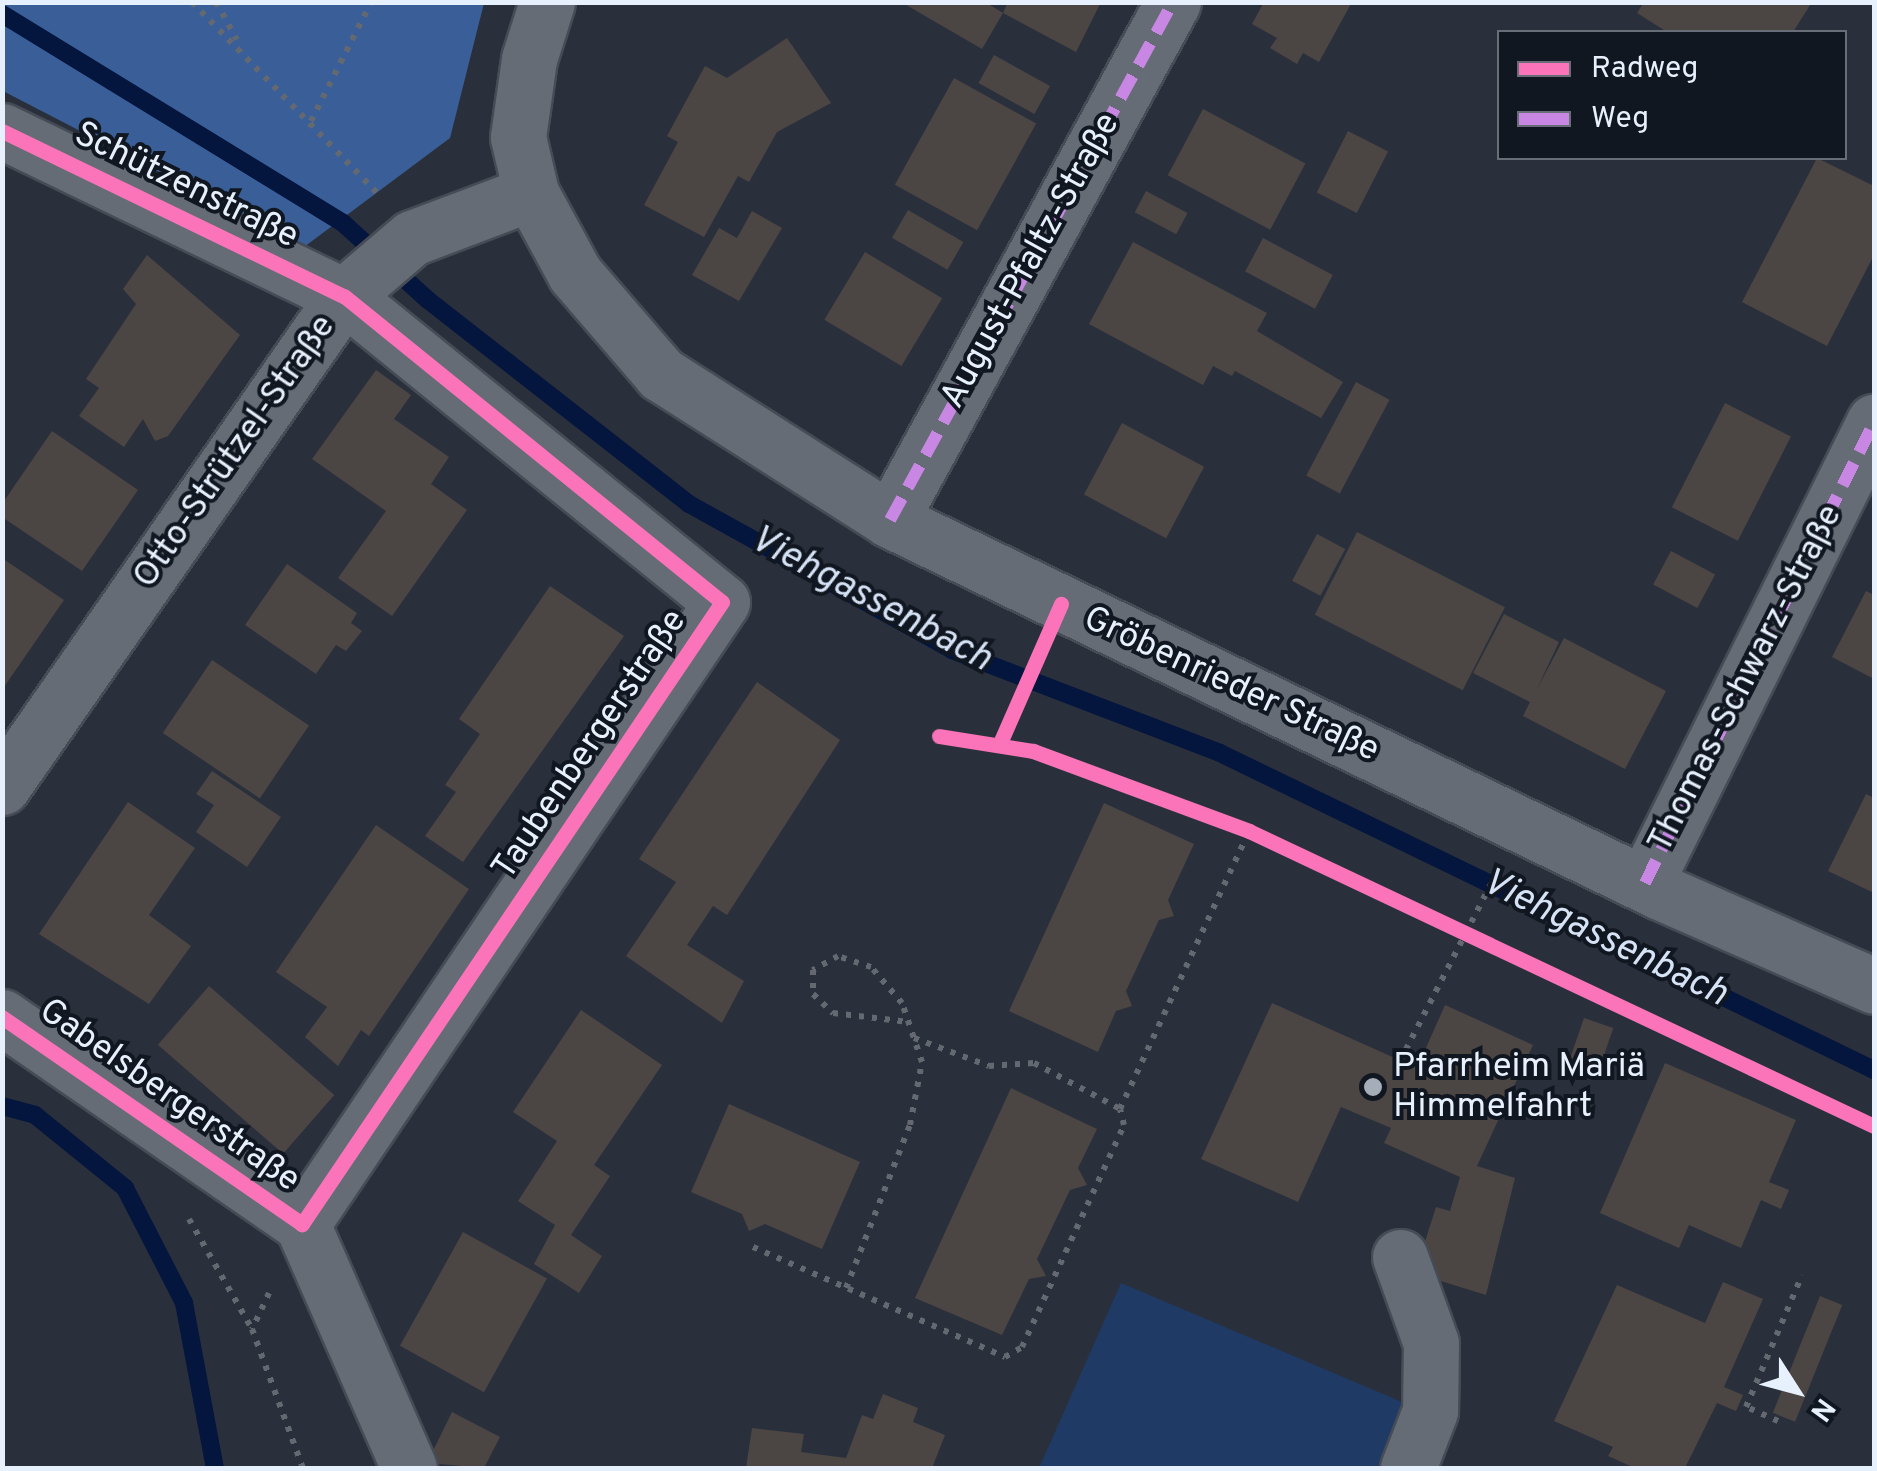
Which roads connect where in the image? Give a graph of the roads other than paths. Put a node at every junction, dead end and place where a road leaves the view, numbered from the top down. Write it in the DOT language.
graph roads {
  1 [pos="547,2"];
  2 [pos="1173,2"];
  3 [pos="2,131"];
  4 [pos="532,193"];
  5 [pos="353,285"];
  6 [pos="1874,422"];
  7 [pos="890,520"];
  8 [pos="2,787"];
  9 [pos="1645,883"];
  10 [pos="1874,986"];
  11 [pos="2,1017"];
  12 [pos="302,1224"];
  13 [pos="1400,1257"];
  14 [pos="408,1468"];
  15 [pos="1408,1468"];
  1 -- 4 [label="street, Gröbenrieder Straße"];
  2 -- 7 [label="street, August-Pfaltz-Straße"];
  3 -- 5 [label="street, Schützenstraße"];
  4 -- 5 [label="street, Otto-Strützel-Straße"];
  4 -- 7 [label="street, Gröbenrieder Straße"];
  5 -- 8 [label="street, Otto-Strützel-Straße"];
  5 -- 12 [label="street, Taubenbergerstraße"];
  6 -- 9 [label="street, Thomas-Schwarz-Straße"];
  7 -- 9 [label="street, Gröbenrieder Straße"];
  9 -- 10 [label="street, Gröbenrieder Straße"];
  11 -- 12 [label="street, Gabelsbergerstraße"];
  12 -- 14 [label="street, Gabelsbergerstraße"];
  13 -- 15 [label="street"];
}
